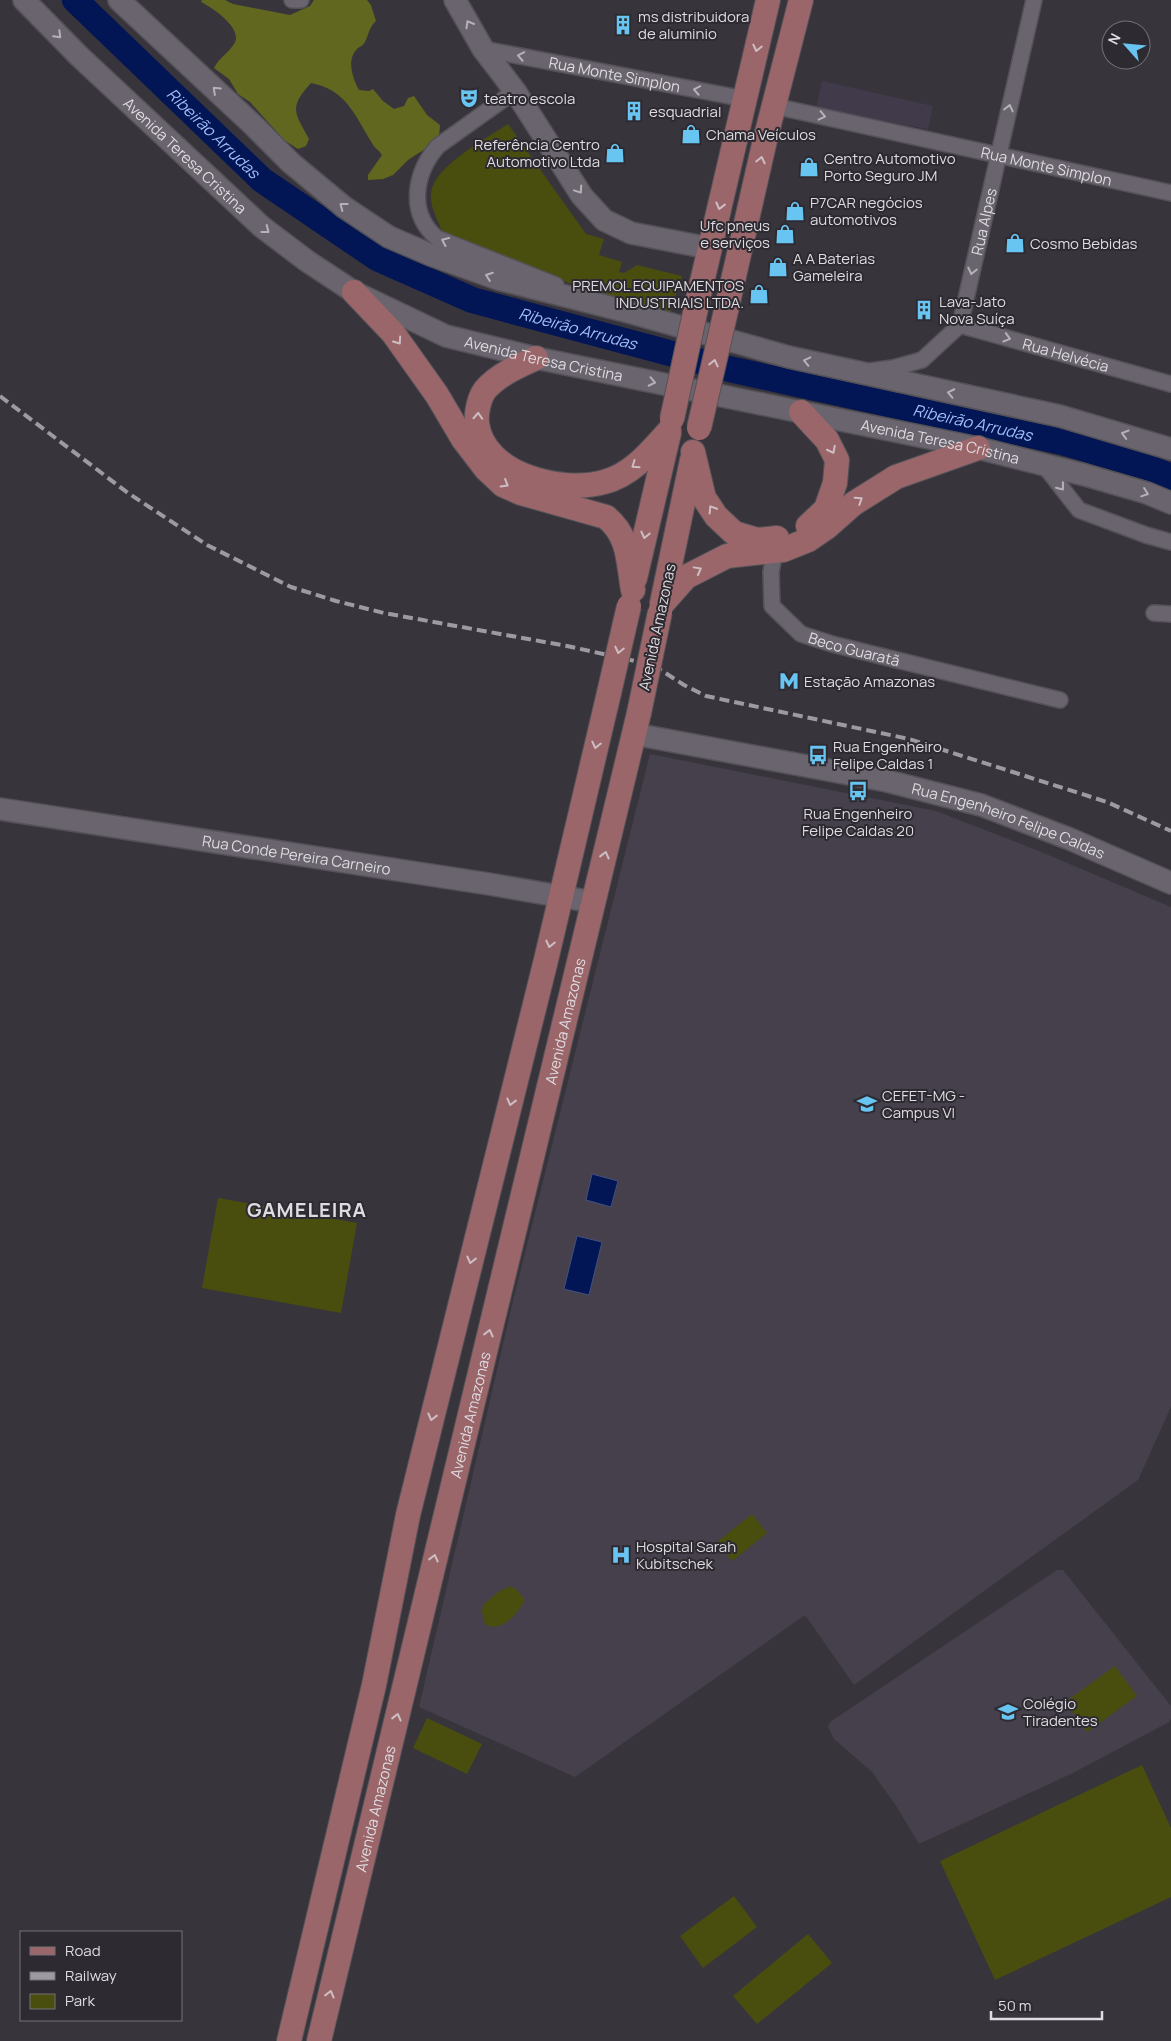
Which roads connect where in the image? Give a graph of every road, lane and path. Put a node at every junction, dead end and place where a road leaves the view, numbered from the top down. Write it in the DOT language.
graph roads {
  1 [pos="24,0"];
  2 [pos="119,0"];
  3 [pos="292,0"];
  4 [pos="301,0"];
  5 [pos="455,0"];
  6 [pos="768,0"];
  7 [pos="801,0"];
  8 [pos="1034,0"];
  9 [pos="483,48"];
  10 [pos="514,91"];
  11 [pos="745,99"];
  12 [pos="774,106"];
  13 [pos="998,156"];
  14 [pos="1171,193"];
  15 [pos="709,248"];
  16 [pos="354,292"];
  17 [pos="620,310"];
  18 [pos="960,325"];
  19 [pos="536,358"];
  20 [pos="854,373"];
  21 [pos="1171,384"];
  22 [pos="801,412"];
  23 [pos="671,425"];
  24 [pos="978,448"];
  25 [pos="1171,449"];
  26 [pos="694,452"];
  27 [pos="1043,464"];
  28 [pos="1171,502"];
  29 [pos="1171,542"];
  30 [pos="775,551"];
  31 [pos="631,598"];
  32 [pos="661,608"];
  33 [pos="1154,612"];
  34 [pos="1171,614"];
  35 [pos="608,695"];
  36 [pos="1060,700"];
  37 [pos="636,723"];
  38 [pos="0,809"];
  39 [pos="1171,883"];
  40 [pos="561,897"];
  41 [pos="593,902"];
  42 [pos="289,2041"];
  43 [pos="318,2041"];
  1 -- 16 [label="main road, Avenida Teresa Cristina, one-way"];
  17 -- 2 [label="main road, one-way"];
  3 -- 4 [label="street"];
  9 -- 5 [label="main road, one-way"];
  6 -- 11 [label="main road, Avenida Amazonas, one-way"];
  7 -- 12 [label="main road, Avenida Amazonas"];
  13 -- 8 [label="street, Rua Alpes, one-way"];
  9 -- 10 [label="main road"];
  11 -- 9 [label="street, Rua Monte Simplon, one-way"];
  10 -- 15 [label="main road, one-way"];
  17 -- 10 [label="street, one-way"];
  11 -- 15 [label="main road, Avenida Amazonas, one-way"];
  12 -- 13 [label="street, Rua Monte Simplon, one-way"];
  26 -- 12 [label="main road, Avenida Amazonas, one-way, bridge"];
  13 -- 14 [label="street, Rua Monte Simplon"];
  13 -- 18 [label="street, Rua Alpes, one-way"];
  15 -- 23 [label="main road, Avenida Amazonas, bridge"];
  16 -- 19 [label="main road, Avenida Teresa Cristina"];
  16 -- 31 [label="main road, one-way"];
  20 -- 17 [label="main road, one-way"];
  18 -- 20 [label="street"];
  18 -- 21 [label="street, Rua Helvécia, one-way"];
  19 -- 22 [label="main road, Avenida Teresa Cristina, one-way"];
  23 -- 19 [label="main road, one-way"];
  25 -- 20 [label="main road, one-way"];
  22 -- 24 [label="main road, Avenida Teresa Cristina"];
  22 -- 26 [label="main road, one-way"];
  23 -- 31 [label="main road, Avenida Amazonas, one-way"];
  24 -- 27 [label="main road, Avenida Teresa Cristina"];
  30 -- 24 [label="main road, one-way"];
  26 -- 32 [label="main road, Avenida Amazonas"];
  27 -- 28 [label="main road, Avenida Teresa Cristina, one-way"];
  27 -- 29 [label="street, one-way"];
  32 -- 30 [label="main road, one-way"];
  30 -- 36 [label="street, Beco Guaratã"];
  31 -- 35 [label="main road, Avenida Amazonas, one-way, bridge"];
  32 -- 37 [label="main road, Avenida Amazonas, bridge"];
  33 -- 34 [label="street"];
  35 -- 37 [label="main road"];
  35 -- 40 [label="main road, Avenida Amazonas, one-way"];
  37 -- 39 [label="main road, Rua Engenheiro Felipe Caldas"];
  41 -- 37 [label="main road, Avenida Amazonas, one-way"];
  38 -- 40 [label="main road, Rua Conde Pereira Carneiro"];
  40 -- 41 [label="main road, Rua Conde Pereira Carneiro"];
  40 -- 42 [label="main road, Avenida Amazonas, one-way"];
  43 -- 41 [label="main road, Avenida Amazonas, one-way"];
}
